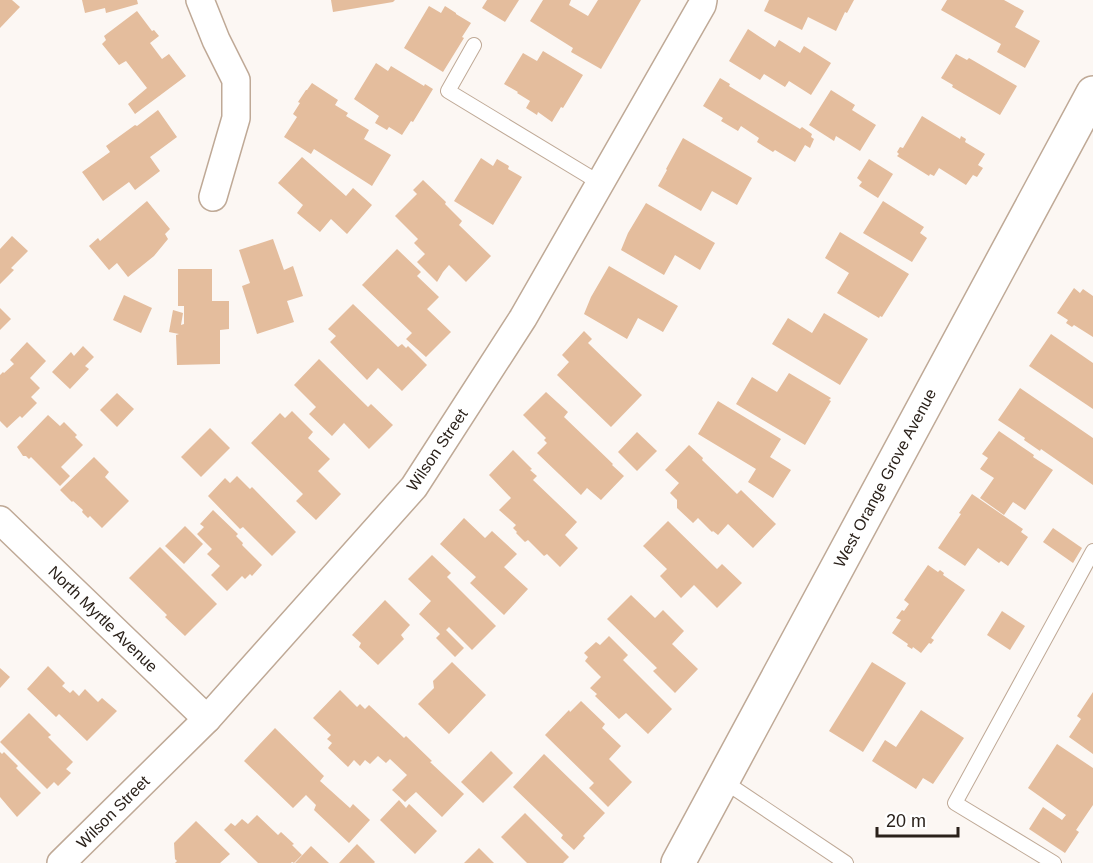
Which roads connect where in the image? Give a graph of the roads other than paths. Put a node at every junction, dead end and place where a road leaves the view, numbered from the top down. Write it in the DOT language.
graph roads {
  1 [pos="200,0"];
  2 [pos="703,0"];
  3 [pos="474,45"];
  4 [pos="1093,93"];
  5 [pos="600,183"];
  6 [pos="213,197"];
  7 [pos="0,520"];
  8 [pos="1093,551"];
  9 [pos="207,719"];
  10 [pos="722,780"];
  11 [pos="61,863"];
  12 [pos="678,863"];
  13 [pos="846,863"];
  14 [pos="1054,863"];
  1 -- 6 [label="street"];
  2 -- 5 [label="street, Wilson Street"];
  3 -- 5 [label="lane"];
  4 -- 10 [label="street, West Orange Grove Avenue"];
  5 -- 9 [label="street, Wilson Street"];
  7 -- 9 [label="street, North Myrtle Avenue"];
  8 -- 14 [label="lane"];
  9 -- 11 [label="street, Wilson Street"];
  10 -- 12 [label="street, West Orange Grove Avenue"];
  10 -- 13 [label="lane"];
}
